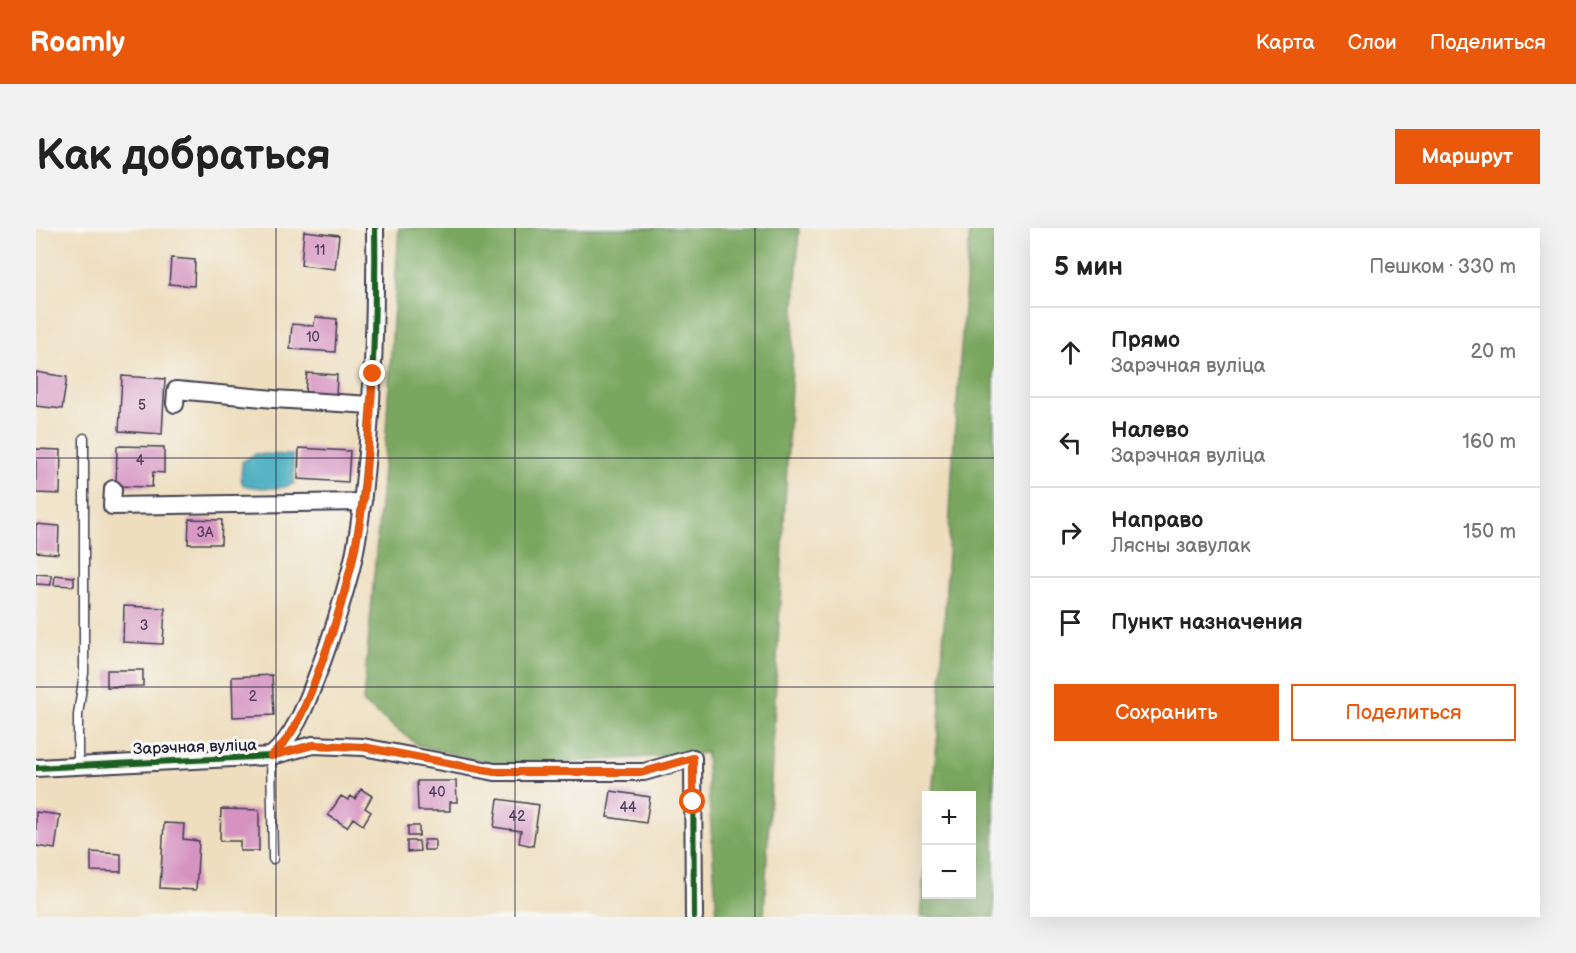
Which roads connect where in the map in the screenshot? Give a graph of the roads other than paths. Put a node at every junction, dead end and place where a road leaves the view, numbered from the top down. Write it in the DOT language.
graph roads {
  1 [pos="375,228"];
  2 [pos="175,405"];
  3 [pos="371,405"];
  4 [pos="84,438"];
  5 [pos="113,489"];
  6 [pos="363,502"];
  7 [pos="271,756"];
  8 [pos="78,765"];
  9 [pos="36,768"];
  10 [pos="273,859"];
  11 [pos="694,917"];
  1 -- 3 [label="street"];
  2 -- 3 [label="street"];
  3 -- 6 [label="street"];
  4 -- 8 [label="lane"];
  5 -- 6 [label="street"];
  6 -- 7 [label="street"];
  7 -- 8 [label="street, Зарэчная вуліца"];
  7 -- 10 [label="lane"];
  7 -- 11 [label="street, Зарэчная вуліца"];
  8 -- 9 [label="street, Зарэчная вуліца"];
}
